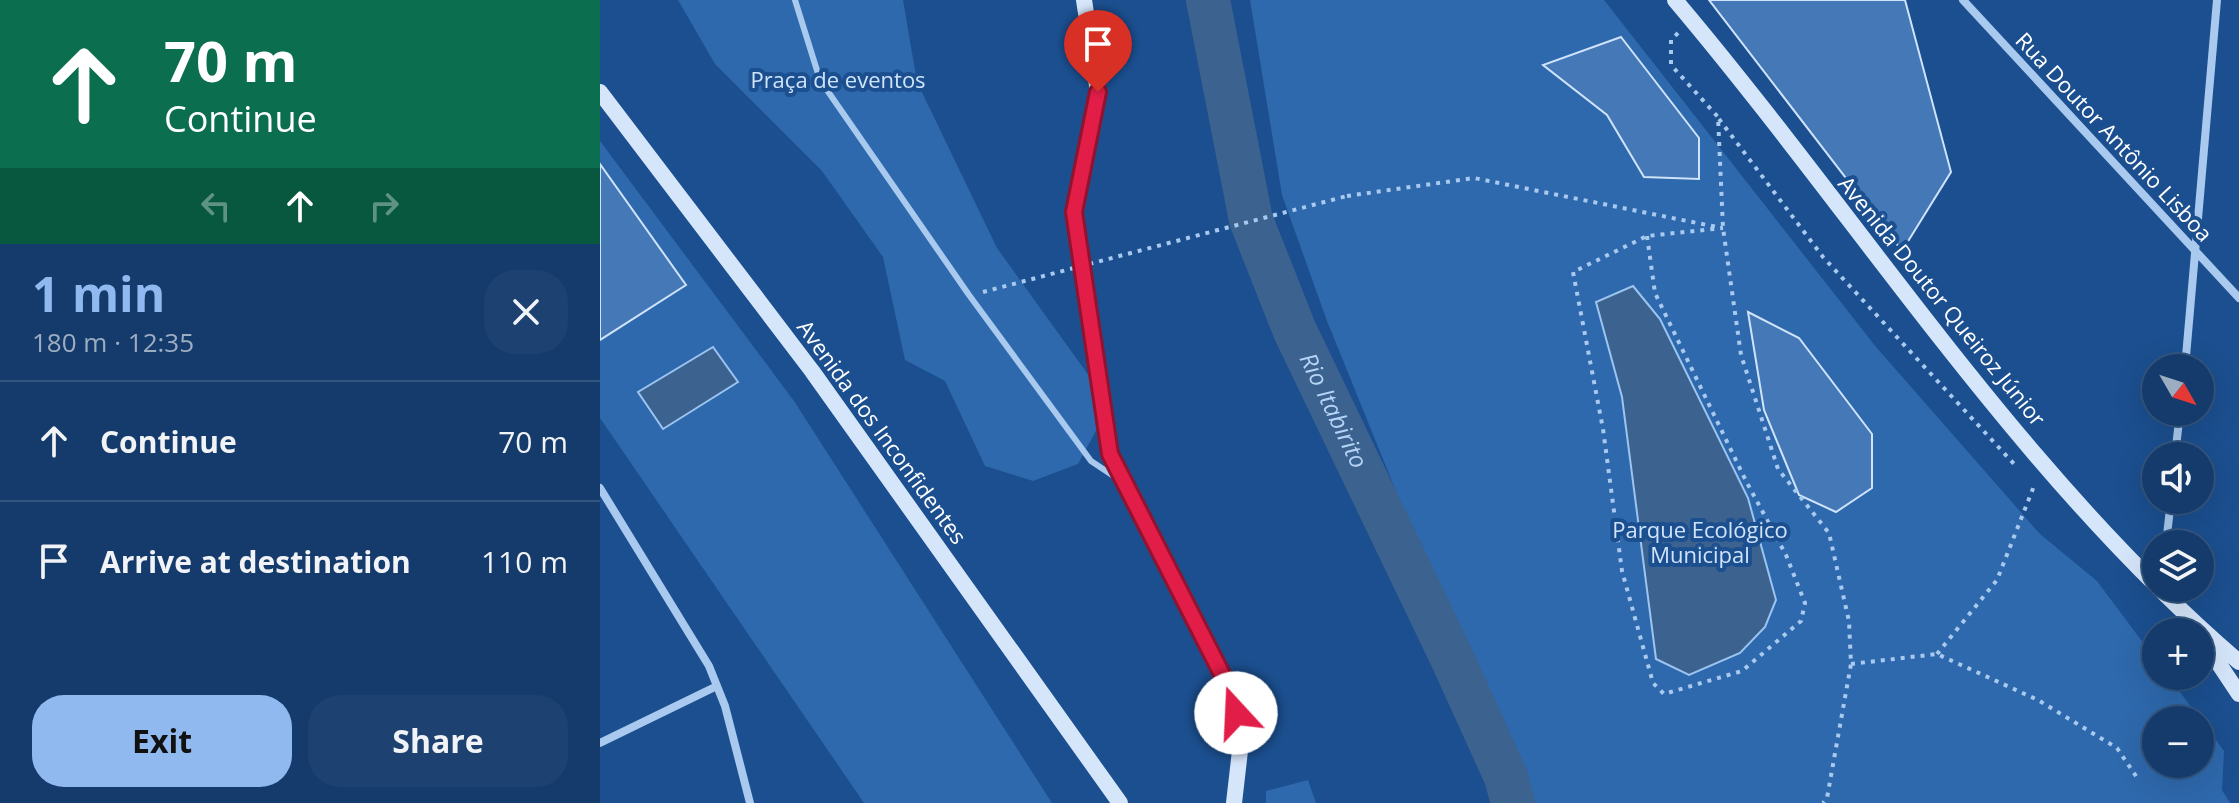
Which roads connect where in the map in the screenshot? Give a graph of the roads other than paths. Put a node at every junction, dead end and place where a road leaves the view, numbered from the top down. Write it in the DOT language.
graph roads {
  1 [pos="795,0"];
  2 [pos="1084,0"];
  3 [pos="1675,0"];
  4 [pos="1963,0"];
  5 [pos="2217,0"];
  6 [pos="600,92"];
  7 [pos="2198,253"];
  8 [pos="2239,298"];
  9 [pos="2187,354"];
  10 [pos="1121,481"];
  11 [pos="600,488"];
  12 [pos="2142,570"];
  13 [pos="2171,602"];
  14 [pos="2185,618"];
  15 [pos="2214,643"];
  16 [pos="2214,657"];
  17 [pos="2239,662"];
  18 [pos="717,686"];
  19 [pos="2239,694"];
  20 [pos="600,743"];
  21 [pos="750,803"];
  22 [pos="1120,803"];
  23 [pos="1234,803"];
  1 -- 10 [label="lane"];
  2 -- 10 [label="main road"];
  3 -- 12 [label="main road, Avenida Doutor Queiroz Júnior"];
  4 -- 7 [label="street, Rua Doutor Antônio Lisboa"];
  5 -- 7 [label="street"];
  6 -- 22 [label="main road, Avenida dos Inconfidentes"];
  7 -- 8 [label="street, Rua Doutor Antônio Lisboa"];
  7 -- 9 [label="street"];
  10 -- 23 [label="main road"];
  11 -- 18 [label="street"];
  13 -- 14 [label="main road, Avenida Doutor Queiroz Júnior"];
  15 -- 17 [label="main road, Avenida Doutor Queiroz Júnior"];
  16 -- 19 [label="main road, Avenida Doutor Queiroz Júnior"];
  18 -- 20 [label="street"];
  18 -- 21 [label="street"];
}
